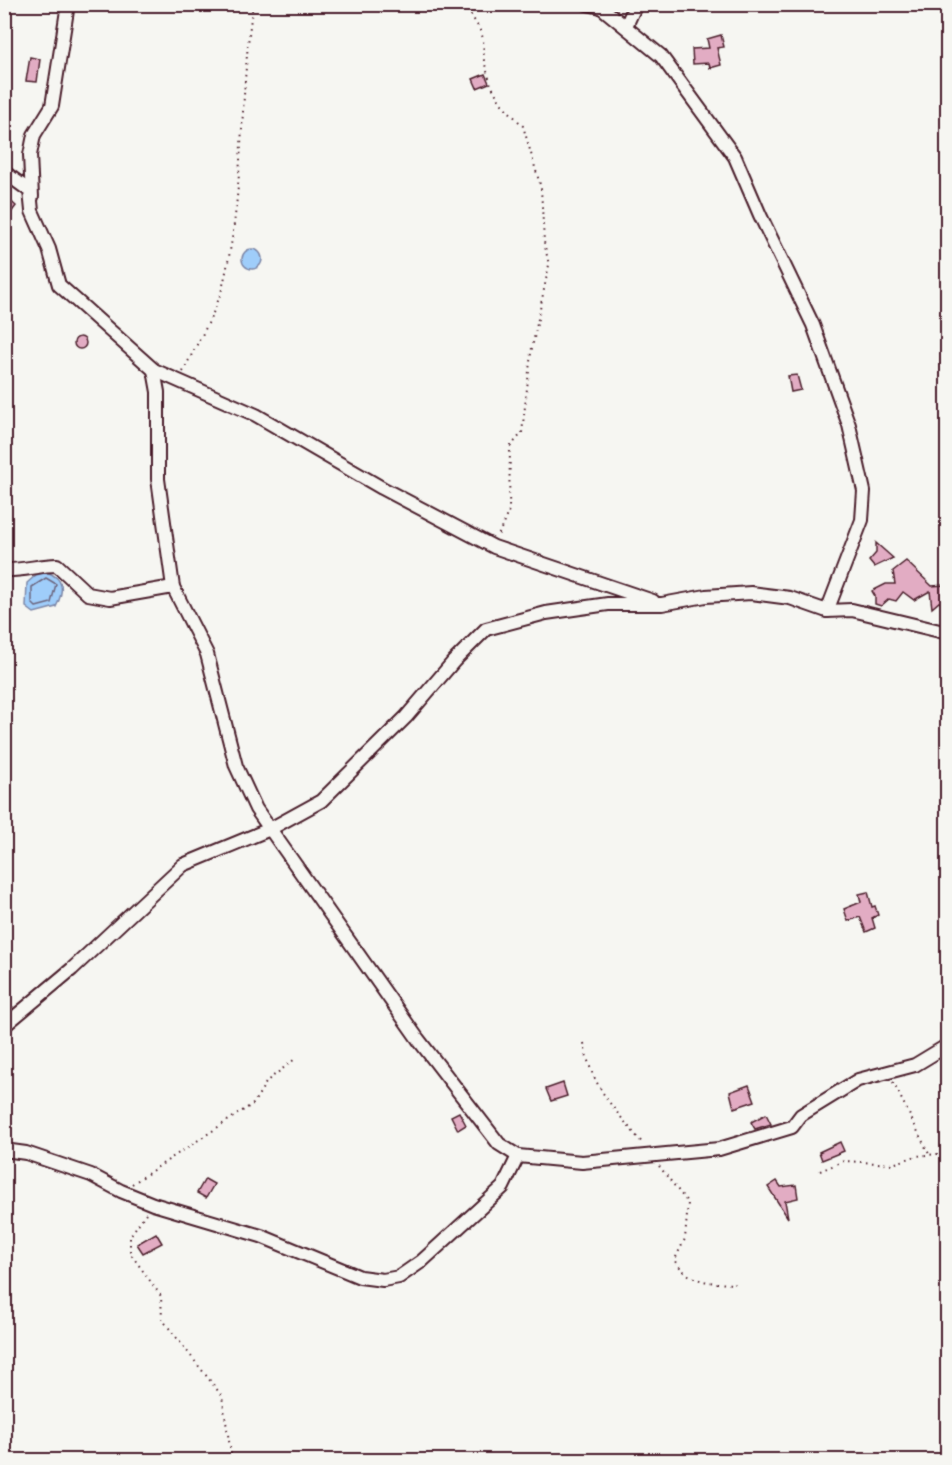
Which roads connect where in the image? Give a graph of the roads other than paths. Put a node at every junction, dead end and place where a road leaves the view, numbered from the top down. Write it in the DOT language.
graph roads {
  1 [pos="68,4"];
  2 [pos="587,4"];
  3 [pos="636,4"];
  4 [pos="626,26"];
  5 [pos="4,172"];
  6 [pos="32,212"];
  7 [pos="154,370"];
  8 [pos="4,570"];
  9 [pos="173,587"];
  10 [pos="662,604"];
  11 [pos="827,611"];
  12 [pos="948,633"];
  13 [pos="270,829"];
  14 [pos="4,1026"];
  15 [pos="948,1045"];
  16 [pos="4,1150"];
  17 [pos="518,1156"];
  1 -- 6 [label="street"];
  2 -- 4 [label="street"];
  3 -- 4 [label="street"];
  4 -- 11 [label="street"];
  5 -- 6 [label="street"];
  6 -- 7 [label="street"];
  7 -- 9 [label="street"];
  7 -- 10 [label="street"];
  8 -- 9 [label="street"];
  9 -- 13 [label="street"];
  10 -- 11 [label="street"];
  10 -- 13 [label="street"];
  11 -- 12 [label="street"];
  13 -- 14 [label="street"];
  13 -- 17 [label="street"];
  15 -- 17 [label="street"];
  16 -- 17 [label="street"];
}
